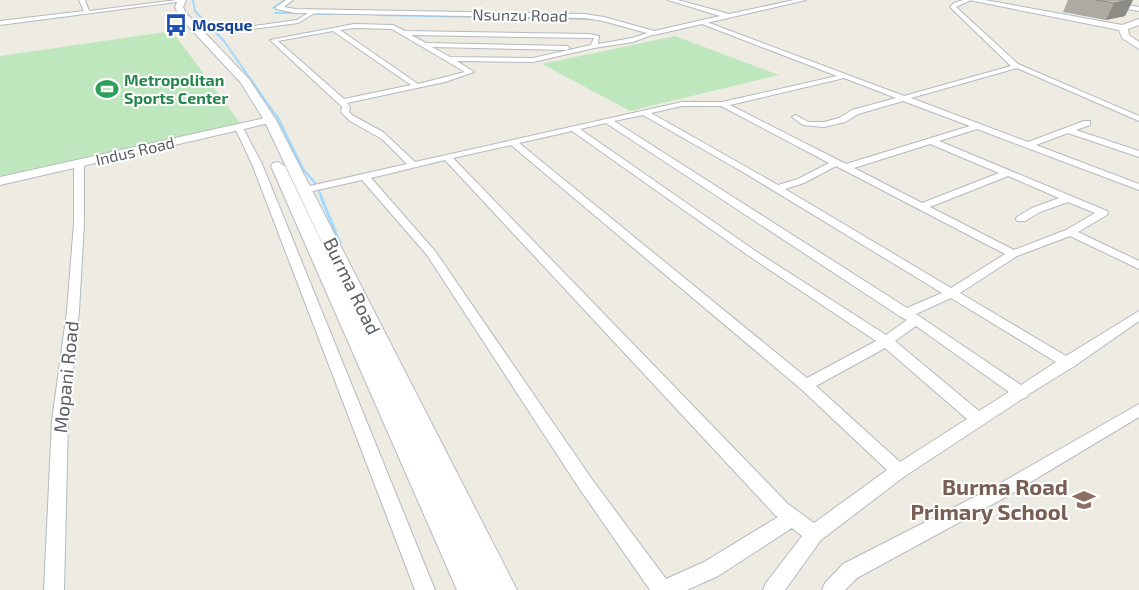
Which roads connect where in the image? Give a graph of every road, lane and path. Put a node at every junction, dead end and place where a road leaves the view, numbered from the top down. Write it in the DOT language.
graph roads {
  1 [pos="82,0"];
  2 [pos="290,0"];
  3 [pos="671,0"];
  4 [pos="803,0"];
  5 [pos="968,0"];
  6 [pos="973,0"];
  7 [pos="1106,0"];
  8 [pos="173,1"];
  9 [pos="1093,2"];
  10 [pos="1120,5"];
  11 [pos="1139,9"];
  12 [pos="315,11"];
  13 [pos="87,12"];
  14 [pos="728,17"];
  15 [pos="1139,22"];
  16 [pos="0,23"];
  17 [pos="704,23"];
  18 [pos="1096,24"];
  19 [pos="334,29"];
  20 [pos="228,30"];
  21 [pos="1124,32"];
  22 [pos="405,33"];
  23 [pos="654,33"];
  24 [pos="425,45"];
  25 [pos="594,46"];
  26 [pos="1139,46"];
  27 [pos="582,49"];
  28 [pos="449,59"];
  29 [pos="1015,65"];
  30 [pos="844,76"];
  31 [pos="417,86"];
  32 [pos="907,98"];
  33 [pos="342,102"];
  34 [pos="722,104"];
  35 [pos="644,112"];
  36 [pos="796,117"];
  37 [pos="1139,119"];
  38 [pos="607,120"];
  39 [pos="1087,123"];
  40 [pos="256,124"];
  41 [pos="978,126"];
  42 [pos="573,128"];
  43 [pos="1068,130"];
  44 [pos="931,141"];
  45 [pos="512,142"];
  46 [pos="1028,145"];
  47 [pos="1139,154"];
  48 [pos="448,158"];
  49 [pos="837,162"];
  50 [pos="79,163"];
  51 [pos="413,165"];
  52 [pos="848,167"];
  53 [pos="1008,173"];
  54 [pos="365,177"];
  55 [pos="0,181"];
  56 [pos="1139,187"];
  57 [pos="778,188"];
  58 [pos="304,190"];
  59 [pos="1070,198"];
  60 [pos="924,206"];
  61 [pos="1021,219"];
  62 [pos="1070,232"];
  63 [pos="1013,254"];
  64 [pos="1139,265"];
  65 [pos="950,294"];
  66 [pos="1139,315"];
  67 [pos="911,317"];
  68 [pos="886,341"];
  69 [pos="1068,363"];
  70 [pos="806,385"];
  71 [pos="1022,392"];
  72 [pos="1139,410"];
  73 [pos="979,420"];
  74 [pos="899,471"];
  75 [pos="792,518"];
  76 [pos="814,534"];
  77 [pos="54,590"];
  78 [pos="425,590"];
  79 [pos="472,590"];
  80 [pos="502,590"];
  81 [pos="667,590"];
  82 [pos="773,590"];
  83 [pos="832,590"];
  1 -- 13 [label="street"];
  2 -- 12 [label="street, Nsunzu Road"];
  3 -- 14 [label="street"];
  4 -- 14 [label="street"];
  5 -- 29 [label="street"];
  6 -- 18 [label="main road"];
  7 -- 10 [label="main road"];
  8 -- 13 [label="street"];
  8 -- 40 [label="main road, Burma Road"];
  9 -- 10 [label="main road"];
  10 -- 11 [label="main road"];
  12 -- 20 [label="street"];
  12 -- 23 [label="street, Nsunzu Road"];
  13 -- 16 [label="street"];
  14 -- 17 [label="street"];
  15 -- 21 [label="main road"];
  17 -- 23 [label="street"];
  17 -- 30 [label="street"];
  18 -- 21 [label="main road"];
  19 -- 22 [label="street"];
  19 -- 31 [label="street"];
  19 -- 33 [label="street"];
  21 -- 26 [label="main road"];
  22 -- 24 [label="street"];
  22 -- 25 [label="street"];
  23 -- 25 [label="street"];
  24 -- 27 [label="street"];
  24 -- 28 [label="street"];
  25 -- 27 [label="street"];
  27 -- 28 [label="street"];
  28 -- 31 [label="street"];
  29 -- 32 [label="street"];
  29 -- 37 [label="street"];
  30 -- 32 [label="street"];
  30 -- 34 [label="street"];
  31 -- 33 [label="street"];
  32 -- 36 [label="street"];
  32 -- 41 [label="street"];
  33 -- 51 [label="street"];
  34 -- 35 [label="street"];
  34 -- 49 [label="street"];
  35 -- 38 [label="street"];
  35 -- 57 [label="street"];
  38 -- 42 [label="street"];
  38 -- 67 [label="street"];
  39 -- 43 [label="street"];
  40 -- 50 [label="street, Indus Road"];
  40 -- 58 [label="main road, Burma Road"];
  40 -- 78 [label="street"];
  40 -- 79 [label="main road, Burma Road"];
  41 -- 44 [label="street"];
  41 -- 46 [label="street"];
  42 -- 45 [label="street"];
  42 -- 68 [label="street"];
  43 -- 46 [label="street"];
  43 -- 47 [label="street"];
  44 -- 52 [label="street"];
  44 -- 53 [label="street"];
  45 -- 48 [label="street"];
  45 -- 70 [label="street"];
  46 -- 56 [label="street"];
  48 -- 51 [label="street"];
  48 -- 75 [label="street"];
  49 -- 52 [label="street"];
  49 -- 57 [label="street"];
  50 -- 55 [label="street, Indus Road"];
  50 -- 77 [label="street, Mopani Road"];
  51 -- 54 [label="street"];
  52 -- 60 [label="street"];
  53 -- 59 [label="street"];
  53 -- 60 [label="street"];
  54 -- 58 [label="street"];
  54 -- 81 [label="street"];
  57 -- 65 [label="street"];
  58 -- 80 [label="main road, Burma Road"];
  59 -- 61 [label="street"];
  59 -- 62 [label="street"];
  60 -- 63 [label="street"];
  62 -- 63 [label="street"];
  62 -- 64 [label="street"];
  63 -- 65 [label="street"];
  65 -- 67 [label="street"];
  65 -- 69 [label="street"];
  66 -- 69 [label="street"];
  67 -- 68 [label="street"];
  67 -- 71 [label="street"];
  68 -- 70 [label="street"];
  68 -- 73 [label="street"];
  69 -- 71 [label="street"];
  70 -- 74 [label="street"];
  71 -- 73 [label="street"];
  72 -- 83 [label="street"];
  73 -- 74 [label="street"];
  74 -- 76 [label="street"];
  75 -- 76 [label="street"];
  75 -- 81 [label="street"];
  76 -- 82 [label="street"];
}
